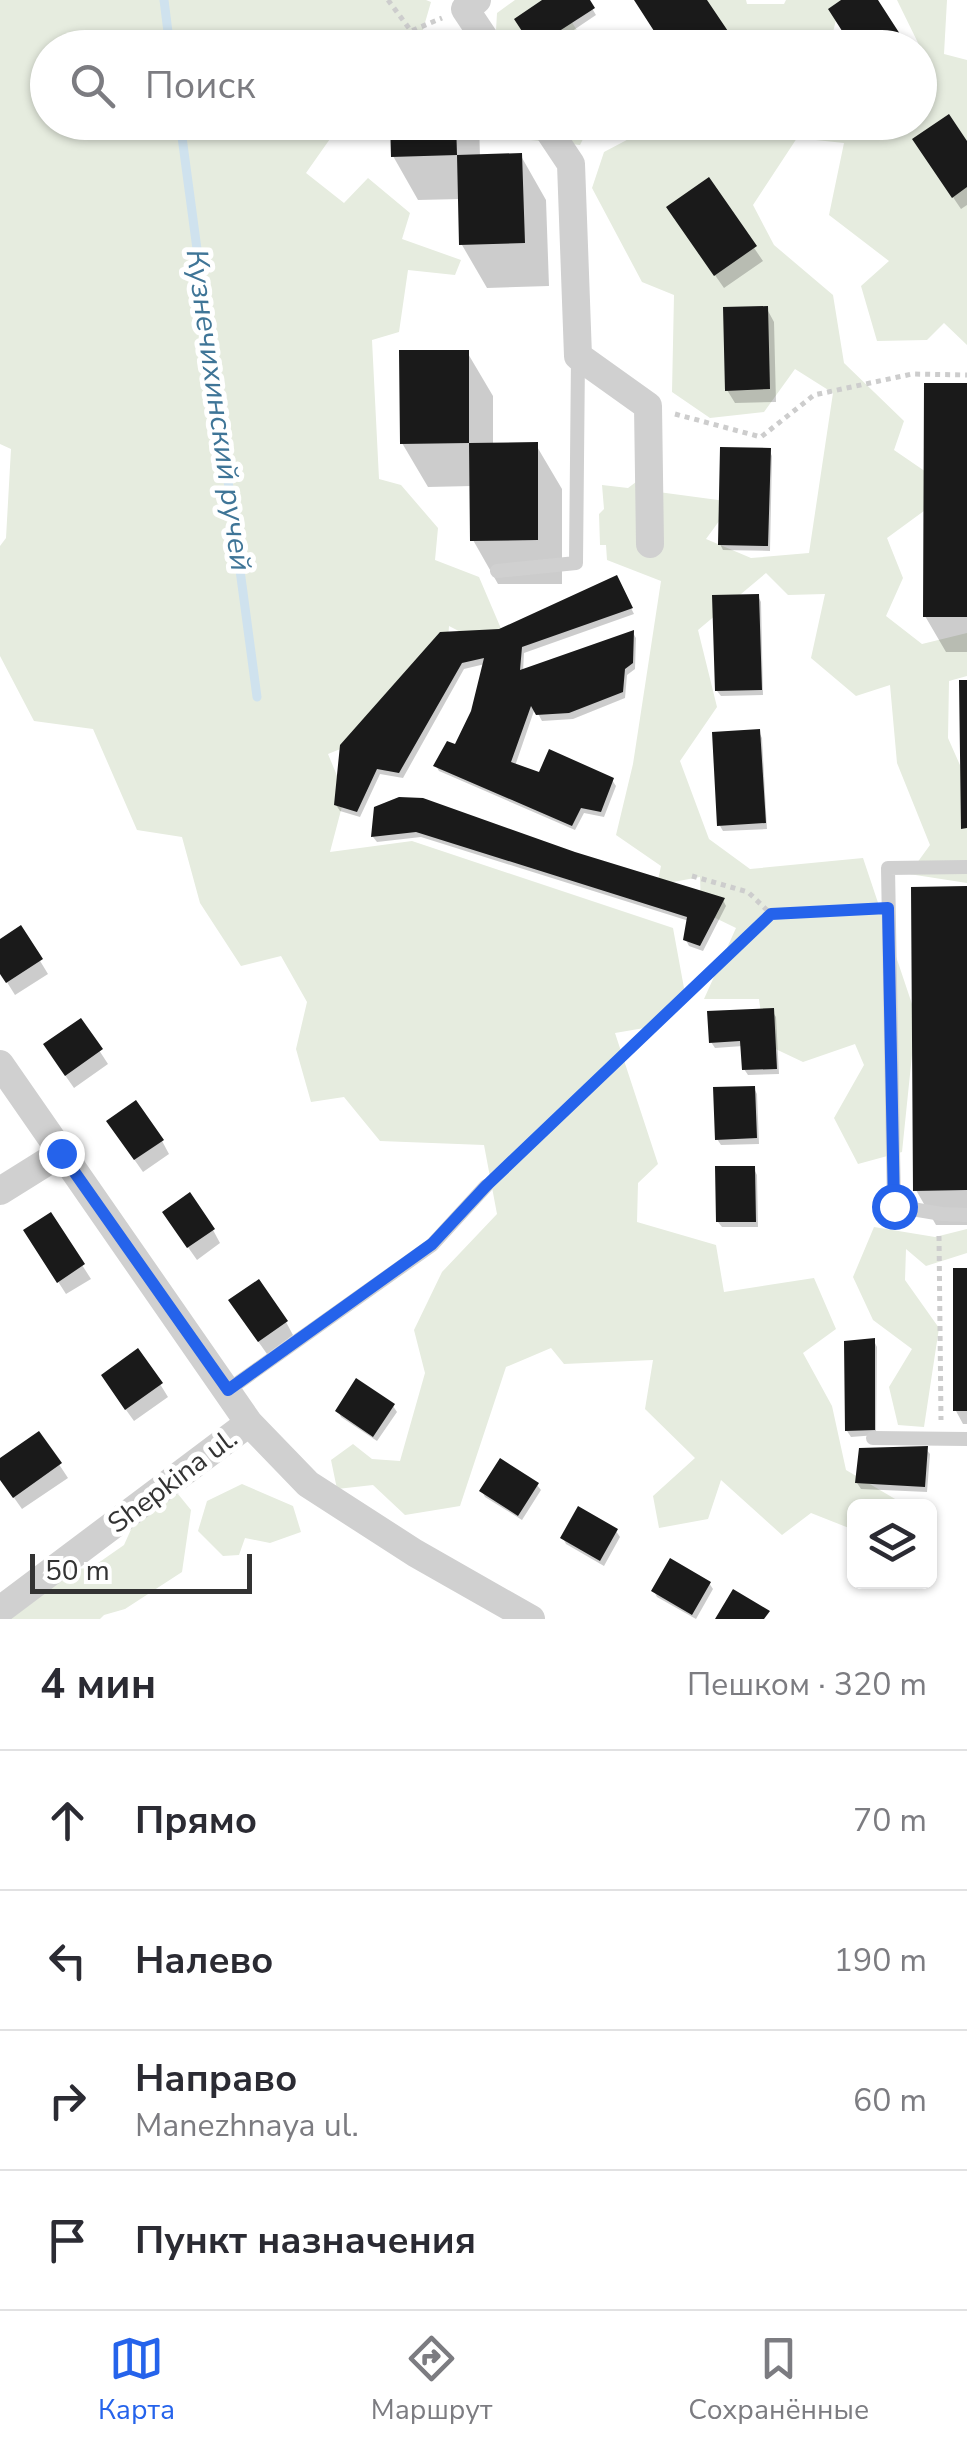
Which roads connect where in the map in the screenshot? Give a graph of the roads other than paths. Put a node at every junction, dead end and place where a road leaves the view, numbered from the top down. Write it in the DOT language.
graph roads {
  1 [pos="471,4"];
  2 [pos="483,30"];
  3 [pos="555,140"];
  4 [pos="578,356"];
  5 [pos="650,544"];
  6 [pos="497,570"];
  7 [pos="967,867"];
  8 [pos="0,1064"];
  9 [pos="61,1153"];
  10 [pos="486,1186"];
  11 [pos="0,1191"];
  12 [pos="967,1215"];
  13 [pos="228,1390"];
  14 [pos="249,1422"];
  15 [pos="873,1438"];
  16 [pos="967,1438"];
  17 [pos="0,1610"];
  18 [pos="532,1619"];
  1 -- 2 [label="street"];
  3 -- 4 [label="street"];
  4 -- 5 [label="street"];
  4 -- 6 [label="lane"];
  7 -- 12 [label="lane"];
  8 -- 9 [label="street"];
  9 -- 11 [label="street"];
  9 -- 13 [label="street"];
  10 -- 13 [label="lane"];
  13 -- 14 [label="street"];
  14 -- 17 [label="street, Shepkina ul."];
  14 -- 18 [label="street"];
  15 -- 16 [label="lane"];
}
